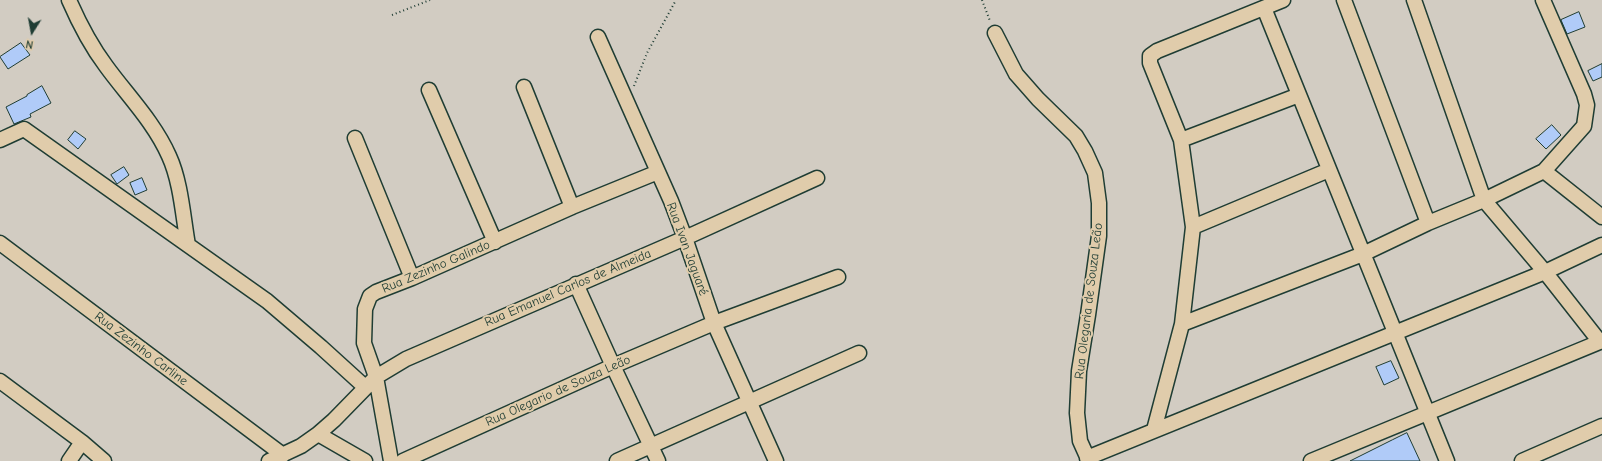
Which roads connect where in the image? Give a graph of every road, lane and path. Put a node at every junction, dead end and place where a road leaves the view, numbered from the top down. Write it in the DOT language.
graph roads {
  1 [pos="69,0"];
  2 [pos="430,0"];
  3 [pos="676,0"];
  4 [pos="982,0"];
  5 [pos="1283,0"];
  6 [pos="1344,0"];
  7 [pos="1414,0"];
  8 [pos="1543,0"];
  9 [pos="1264,8"];
  10 [pos="392,15"];
  11 [pos="995,33"];
  12 [pos="598,37"];
  13 [pos="524,87"];
  14 [pos="634,87"];
  15 [pos="429,90"];
  16 [pos="1299,95"];
  17 [pos="3,134"];
  18 [pos="355,138"];
  19 [pos="1181,140"];
  20 [pos="1329,170"];
  21 [pos="1544,171"];
  22 [pos="658,172"];
  23 [pos="817,178"];
  24 [pos="1484,200"];
  25 [pos="572,207"];
  26 [pos="1602,217"];
  27 [pos="1428,222"];
  28 [pos="1193,227"];
  29 [pos="685,238"];
  30 [pos="495,242"];
  31 [pos="0,243"];
  32 [pos="188,245"];
  33 [pos="1602,245"];
  34 [pos="1364,254"];
  35 [pos="1545,272"];
  36 [pos="412,278"];
  37 [pos="838,278"];
  38 [pos="576,284"];
  39 [pos="714,323"];
  40 [pos="1182,324"];
  41 [pos="1395,332"];
  42 [pos="1601,341"];
  43 [pos="858,354"];
  44 [pos="613,366"];
  45 [pos="376,377"];
  46 [pos="0,381"];
  47 [pos="365,387"];
  48 [pos="748,402"];
  49 [pos="1428,413"];
  50 [pos="1602,426"];
  51 [pos="1154,430"];
  52 [pos="318,434"];
  53 [pos="82,442"];
  54 [pos="652,446"];
  55 [pos="283,455"];
  56 [pos="1088,459"];
  57 [pos="69,461"];
  58 [pos="104,461"];
  59 [pos="269,461"];
  60 [pos="365,461"];
  61 [pos="391,461"];
  62 [pos="403,461"];
  63 [pos="617,461"];
  64 [pos="658,461"];
  65 [pos="776,461"];
  66 [pos="1311,461"];
  67 [pos="1447,461"];
  68 [pos="1522,461"];
  1 -- 32 [label="street"];
  2 -- 10 [label="path"];
  3 -- 14 [label="path"];
  4 -- 11 [label="path"];
  5 -- 9 [label="street"];
  6 -- 27 [label="street"];
  7 -- 24 [label="street"];
  8 -- 21 [label="street"];
  9 -- 16 [label="street"];
  9 -- 19 [label="street"];
  11 -- 56 [label="street, Rua Olegaria de Souza Leão"];
  12 -- 22 [label="street, Rua Ivan Jaguaré"];
  13 -- 25 [label="street"];
  15 -- 30 [label="street"];
  16 -- 19 [label="street"];
  16 -- 20 [label="street"];
  17 -- 32 [label="street"];
  18 -- 36 [label="street"];
  19 -- 28 [label="street"];
  20 -- 28 [label="street"];
  20 -- 34 [label="street"];
  21 -- 24 [label="street"];
  21 -- 26 [label="street"];
  22 -- 25 [label="street, Rua Zezinho Galindo"];
  22 -- 29 [label="street, Rua Ivan Jaguaré"];
  23 -- 29 [label="street, Rua Emanuel Carlos de Almeida"];
  24 -- 27 [label="street"];
  24 -- 35 [label="street"];
  25 -- 30 [label="street, Rua Zezinho Galindo"];
  27 -- 34 [label="street"];
  28 -- 40 [label="street"];
  29 -- 38 [label="street, Rua Emanuel Carlos de Almeida"];
  29 -- 39 [label="street, Rua Ivan Jaguaré"];
  30 -- 36 [label="street, Rua Zezinho Galindo"];
  31 -- 55 [label="street, Rua Zezinho Carline"];
  32 -- 47 [label="street"];
  33 -- 35 [label="street"];
  34 -- 40 [label="street"];
  34 -- 41 [label="street"];
  35 -- 41 [label="street"];
  35 -- 42 [label="street"];
  36 -- 45 [label="street, Rua Zezinho Galindo"];
  37 -- 39 [label="street, Rua Olegario de Souza Leão"];
  38 -- 44 [label="street"];
  38 -- 45 [label="street, Rua Emanuel Carlos de Almeida"];
  39 -- 44 [label="street, Rua Olegario de Souza Leão"];
  39 -- 48 [label="street, Rua Ivan Jaguaré"];
  40 -- 51 [label="street"];
  41 -- 49 [label="street"];
  41 -- 51 [label="street"];
  42 -- 49 [label="street"];
  43 -- 48 [label="street"];
  44 -- 54 [label="street"];
  44 -- 62 [label="street, Rua Olegario de Souza Leão"];
  45 -- 47 [label="street, Rua Emanuel Carlos de Almeida"];
  45 -- 61 [label="street, Rua Zezinho Galindo"];
  46 -- 53 [label="street"];
  47 -- 52 [label="street, Rua Emanuel Carlos de Almeida"];
  48 -- 54 [label="street"];
  48 -- 65 [label="street, Rua Ivan Jaguaré"];
  49 -- 66 [label="street"];
  49 -- 67 [label="street"];
  50 -- 68 [label="street"];
  51 -- 56 [label="street"];
  52 -- 55 [label="street, Rua Emanuel Carlos de Almeida"];
  52 -- 60 [label="street"];
  53 -- 57 [label="street"];
  53 -- 58 [label="street"];
  54 -- 63 [label="street"];
  54 -- 64 [label="street"];
  55 -- 59 [label="street, Rua Emanuel Carlos de Almeida"];
}
